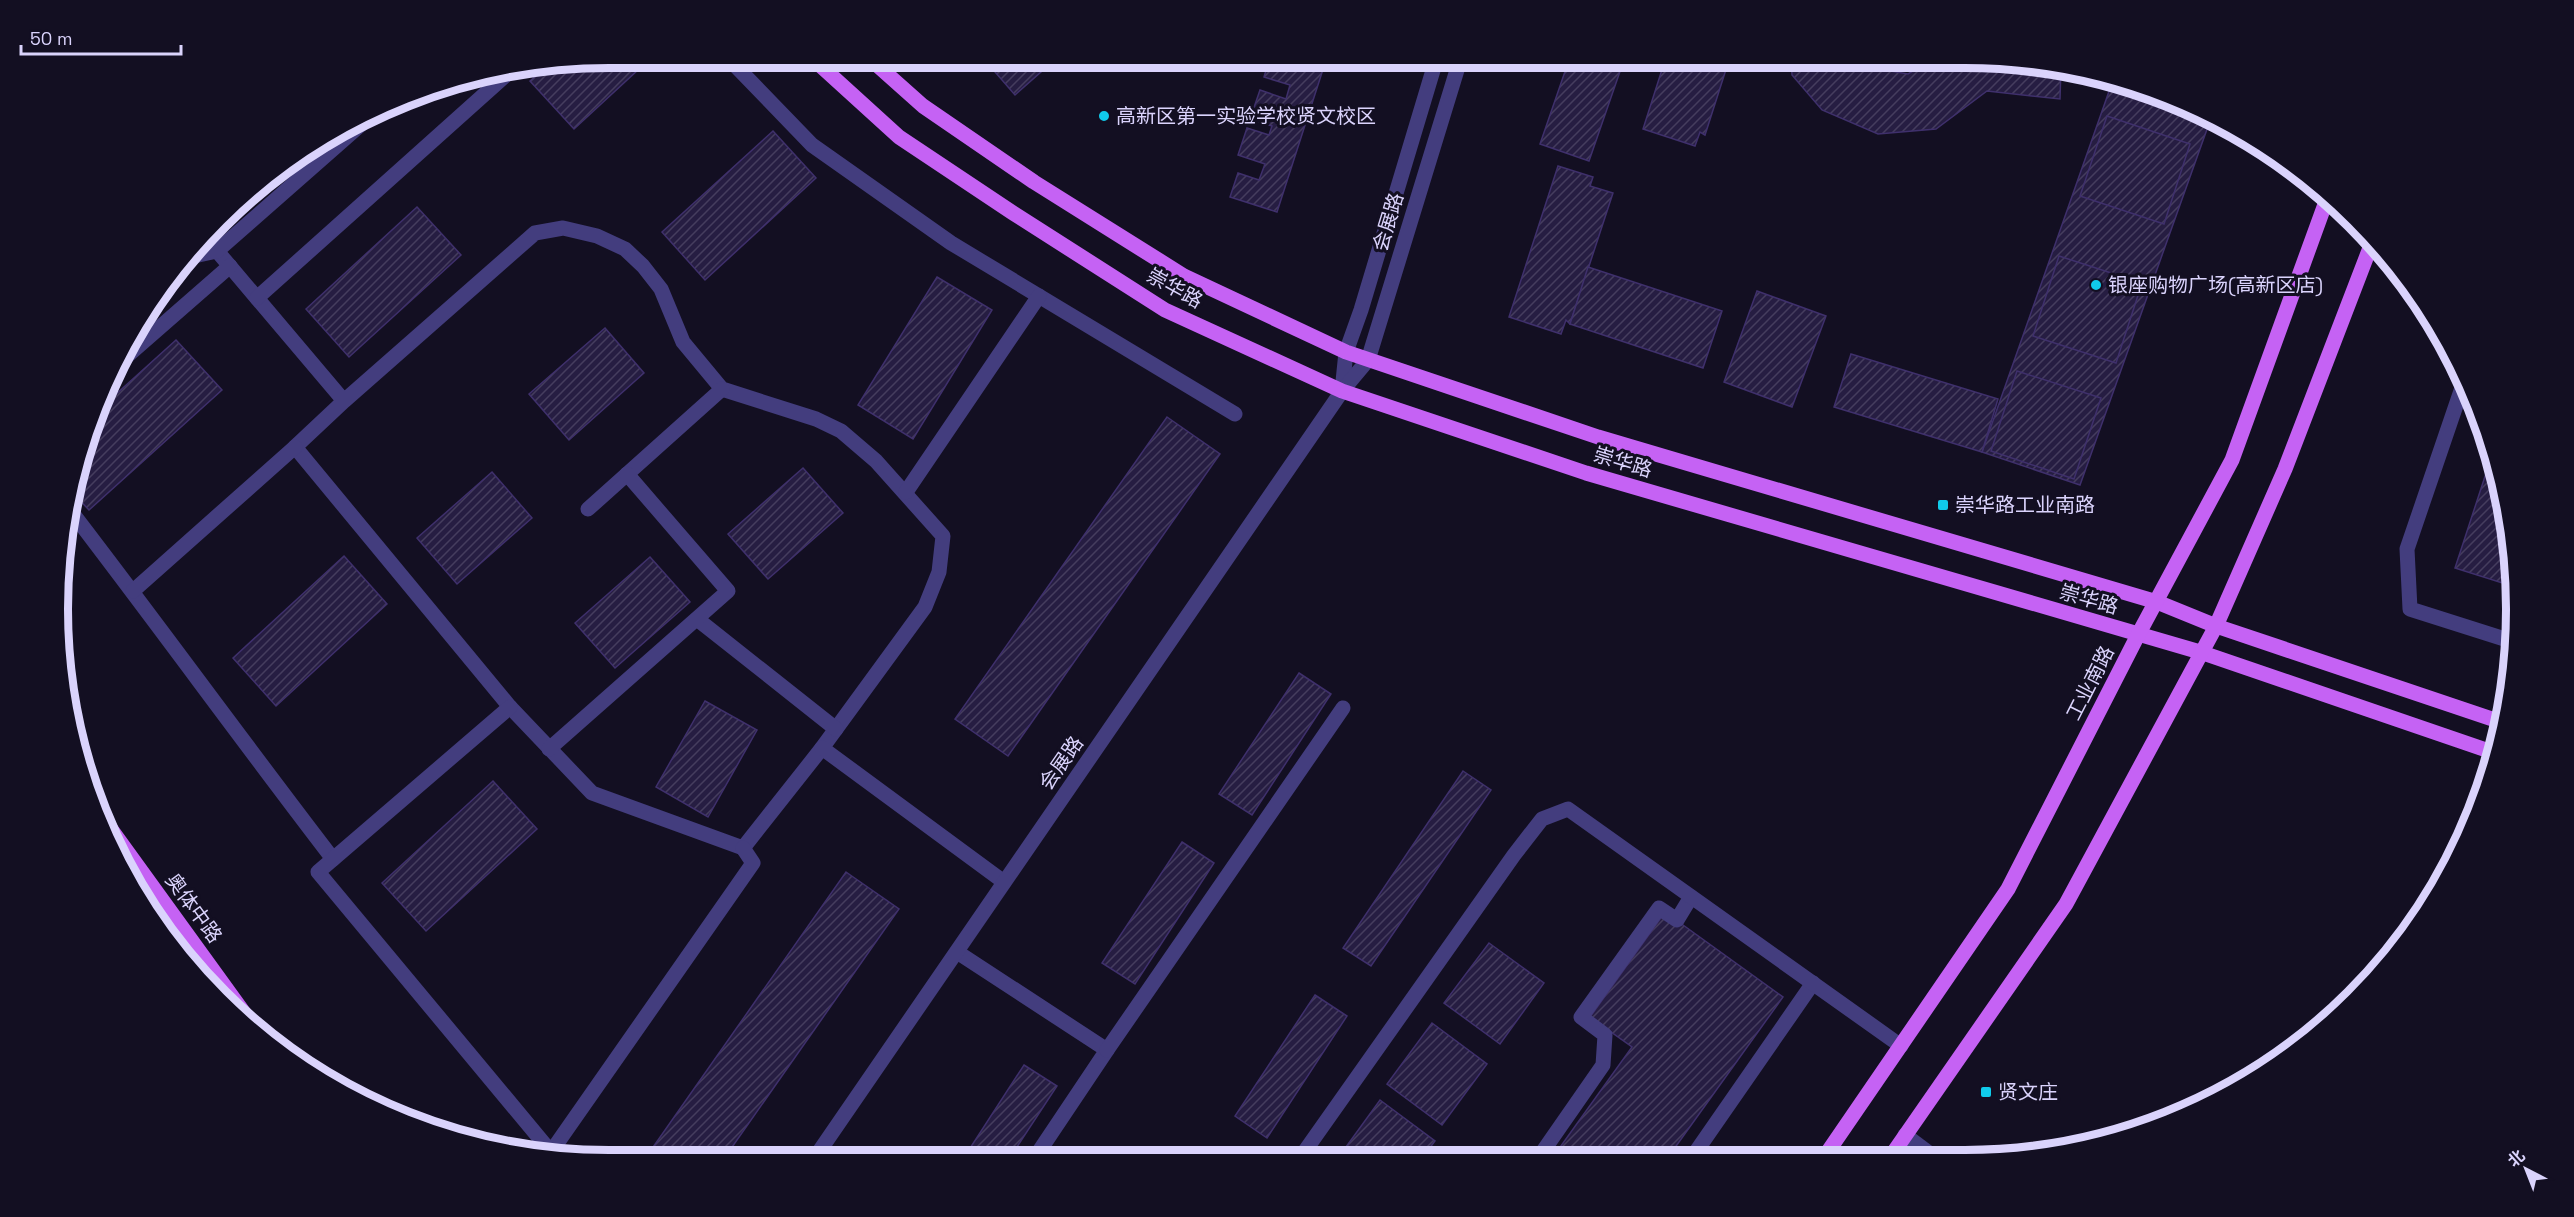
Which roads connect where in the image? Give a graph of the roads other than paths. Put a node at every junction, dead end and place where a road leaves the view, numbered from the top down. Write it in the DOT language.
graph roads {
  1 [pos="738,68"];
  2 [pos="823,68"];
  3 [pos="880,68"];
  4 [pos="1434,68"];
  5 [pos="1458,68"];
  6 [pos="502,78"];
  7 [pos="352,132"];
  8 [pos="2325,205"];
  9 [pos="2369,249"];
  10 [pos="217,251"];
  11 [pos="200,255"];
  12 [pos="230,266"];
  13 [pos="1039,296"];
  14 [pos="257,298"];
  15 [pos="133,351"];
  16 [pos="1346,352"];
  17 [pos="1368,360"];
  18 [pos="722,389"];
  19 [pos="1342,391"];
  20 [pos="2461,391"];
  21 [pos="344,400"];
  22 [pos="1234,414"];
  23 [pos="295,447"];
  24 [pos="627,474"];
  25 [pos="906,492"];
  26 [pos="588,509"];
  27 [pos="76,517"];
  28 [pos="133,591"];
  29 [pos="2157,602"];
  30 [pos="697,619"];
  31 [pos="2216,626"];
  32 [pos="2138,635"];
  33 [pos="2505,639"];
  34 [pos="2200,652"];
  35 [pos="510,707"];
  36 [pos="1343,708"];
  37 [pos="2495,720"];
  38 [pos="836,729"];
  39 [pos="822,748"];
  40 [pos="549,749"];
  41 [pos="2488,750"];
  42 [pos="743,848"];
  43 [pos="333,859"];
  44 [pos="1004,882"];
  45 [pos="143,884"];
  46 [pos="1691,897"];
  47 [pos="957,952"];
  48 [pos="1813,983"];
  49 [pos="226,991"];
  50 [pos="1900,1046"];
  51 [pos="1107,1050"];
  52 [pos="1905,1135"];
  53 [pos="546,1146"];
  54 [pos="555,1146"];
  55 [pos="820,1150"];
  56 [pos="1040,1150"];
  57 [pos="1306,1150"];
  58 [pos="1544,1150"];
  59 [pos="1697,1150"];
  60 [pos="1829,1150"];
  61 [pos="1895,1150"];
  62 [pos="1925,1150"];
  1 -- 13 [label="street"];
  2 -- 19 [label="main road, 崇华路"];
  3 -- 16 [label="main road, 崇华路"];
  4 -- 16 [label="street, 会展路"];
  5 -- 17 [label="street, 会展路"];
  6 -- 14 [label="street"];
  7 -- 10 [label="street"];
  8 -- 29 [label="main road, 工业南路"];
  9 -- 31 [label="main road"];
  10 -- 11 [label="street"];
  10 -- 12 [label="street"];
  12 -- 14 [label="street"];
  12 -- 15 [label="street"];
  13 -- 22 [label="street"];
  13 -- 25 [label="street"];
  14 -- 21 [label="street"];
  16 -- 17 [label="main road, 崇华路"];
  16 -- 19 [label="street, 会展路"];
  17 -- 19 [label="street, 会展路"];
  17 -- 29 [label="main road, 崇华路"];
  18 -- 21 [label="street"];
  18 -- 24 [label="street"];
  18 -- 25 [label="street"];
  19 -- 32 [label="main road, 崇华路"];
  19 -- 44 [label="street, 会展路"];
  20 -- 33 [label="street"];
  21 -- 23 [label="street"];
  23 -- 28 [label="street"];
  23 -- 35 [label="street"];
  24 -- 26 [label="street"];
  24 -- 30 [label="street"];
  25 -- 38 [label="street"];
  27 -- 28 [label="street"];
  28 -- 43 [label="street"];
  29 -- 31 [label="main road, 崇华路"];
  29 -- 32 [label="main road, 工业南路"];
  30 -- 38 [label="street"];
  30 -- 40 [label="street"];
  31 -- 34 [label="main road"];
  31 -- 37 [label="main road, 崇华路"];
  32 -- 34 [label="main road, 崇华路"];
  32 -- 50 [label="main road, 工业南路"];
  34 -- 41 [label="main road, 崇华路"];
  34 -- 52 [label="main road"];
  35 -- 40 [label="street"];
  35 -- 43 [label="street"];
  36 -- 51 [label="street"];
  38 -- 39 [label="street"];
  39 -- 42 [label="street"];
  39 -- 44 [label="street"];
  40 -- 42 [label="street"];
  42 -- 54 [label="street"];
  43 -- 53 [label="street"];
  44 -- 47 [label="street, 会展路"];
  45 -- 49 [label="main road, 奥体中路"];
  46 -- 48 [label="street"];
  46 -- 57 [label="street"];
  46 -- 58 [label="street"];
  47 -- 51 [label="street"];
  47 -- 55 [label="street, 会展路"];
  48 -- 50 [label="street"];
  48 -- 59 [label="street"];
  50 -- 60 [label="main road, 工业南路"];
  51 -- 56 [label="street"];
  52 -- 61 [label="main road"];
  52 -- 62 [label="street"];
}
